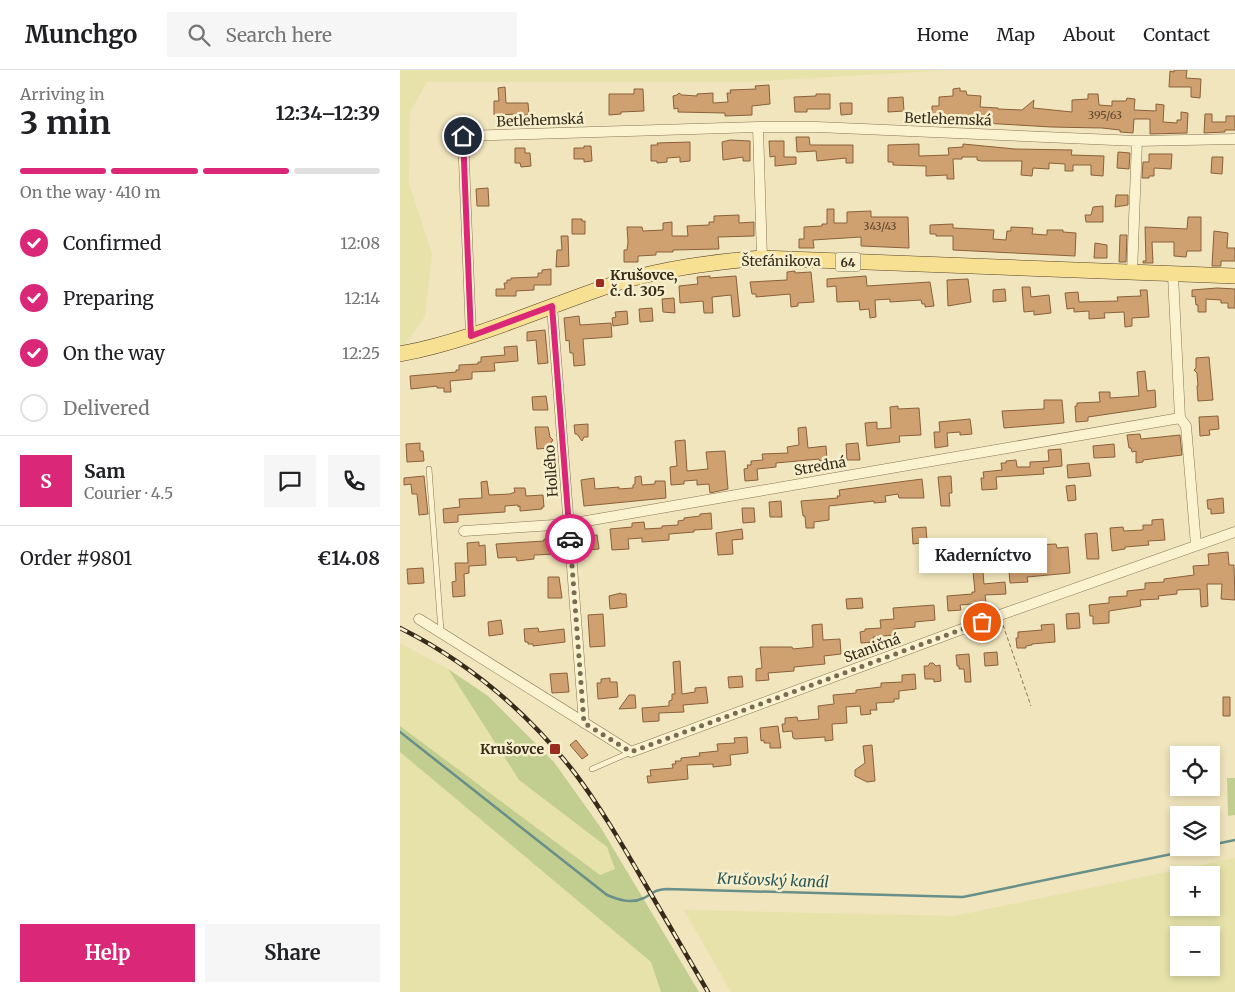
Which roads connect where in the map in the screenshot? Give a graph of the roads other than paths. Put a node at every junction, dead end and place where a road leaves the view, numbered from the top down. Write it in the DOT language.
graph roads {
  1 [pos="758,127"];
  2 [pos="1235,139"];
  3 [pos="1137,141"];
  4 [pos="762,258"];
  5 [pos="1132,273"];
  6 [pos="1173,274"];
  7 [pos="1235,276"];
  8 [pos="552,306"];
  9 [pos="471,336"];
  10 [pos="400,354"];
  11 [pos="1180,418"];
  12 [pos="429,469"];
  13 [pos="569,524"];
  14 [pos="464,530"];
  15 [pos="1235,532"];
  16 [pos="1196,545"];
  17 [pos="420,618"];
  18 [pos="441,631"];
  19 [pos="584,723"];
  20 [pos="631,752"];
  21 [pos="592,769"];
  1 -- 3 [label="street, Betlehemská"];
  1 -- 4 [label="street"];
  1 -- 9 [label="street, Betlehemská"];
  2 -- 3 [label="street, Betlehemská"];
  3 -- 5 [label="street"];
  4 -- 5 [label="main road, Štefánikova / 64"];
  4 -- 8 [label="main road, Štefánikova / 64"];
  5 -- 6 [label="main road, Štefánikova / 64"];
  6 -- 7 [label="main road, Štefánikova / 64"];
  6 -- 11 [label="street"];
  8 -- 9 [label="main road, Štefánikova / 64"];
  8 -- 13 [label="street, Hollého"];
  9 -- 10 [label="main road, Štefánikova / 64"];
  11 -- 13 [label="street, Stredná"];
  11 -- 16 [label="street"];
  12 -- 18 [label="lane"];
  13 -- 14 [label="street, Stredná"];
  13 -- 19 [label="street, Hollého"];
  15 -- 16 [label="street, Staničná"];
  16 -- 20 [label="street, Staničná"];
  17 -- 18 [label="street"];
  18 -- 19 [label="street"];
  19 -- 20 [label="street"];
  20 -- 21 [label="lane"];
}
